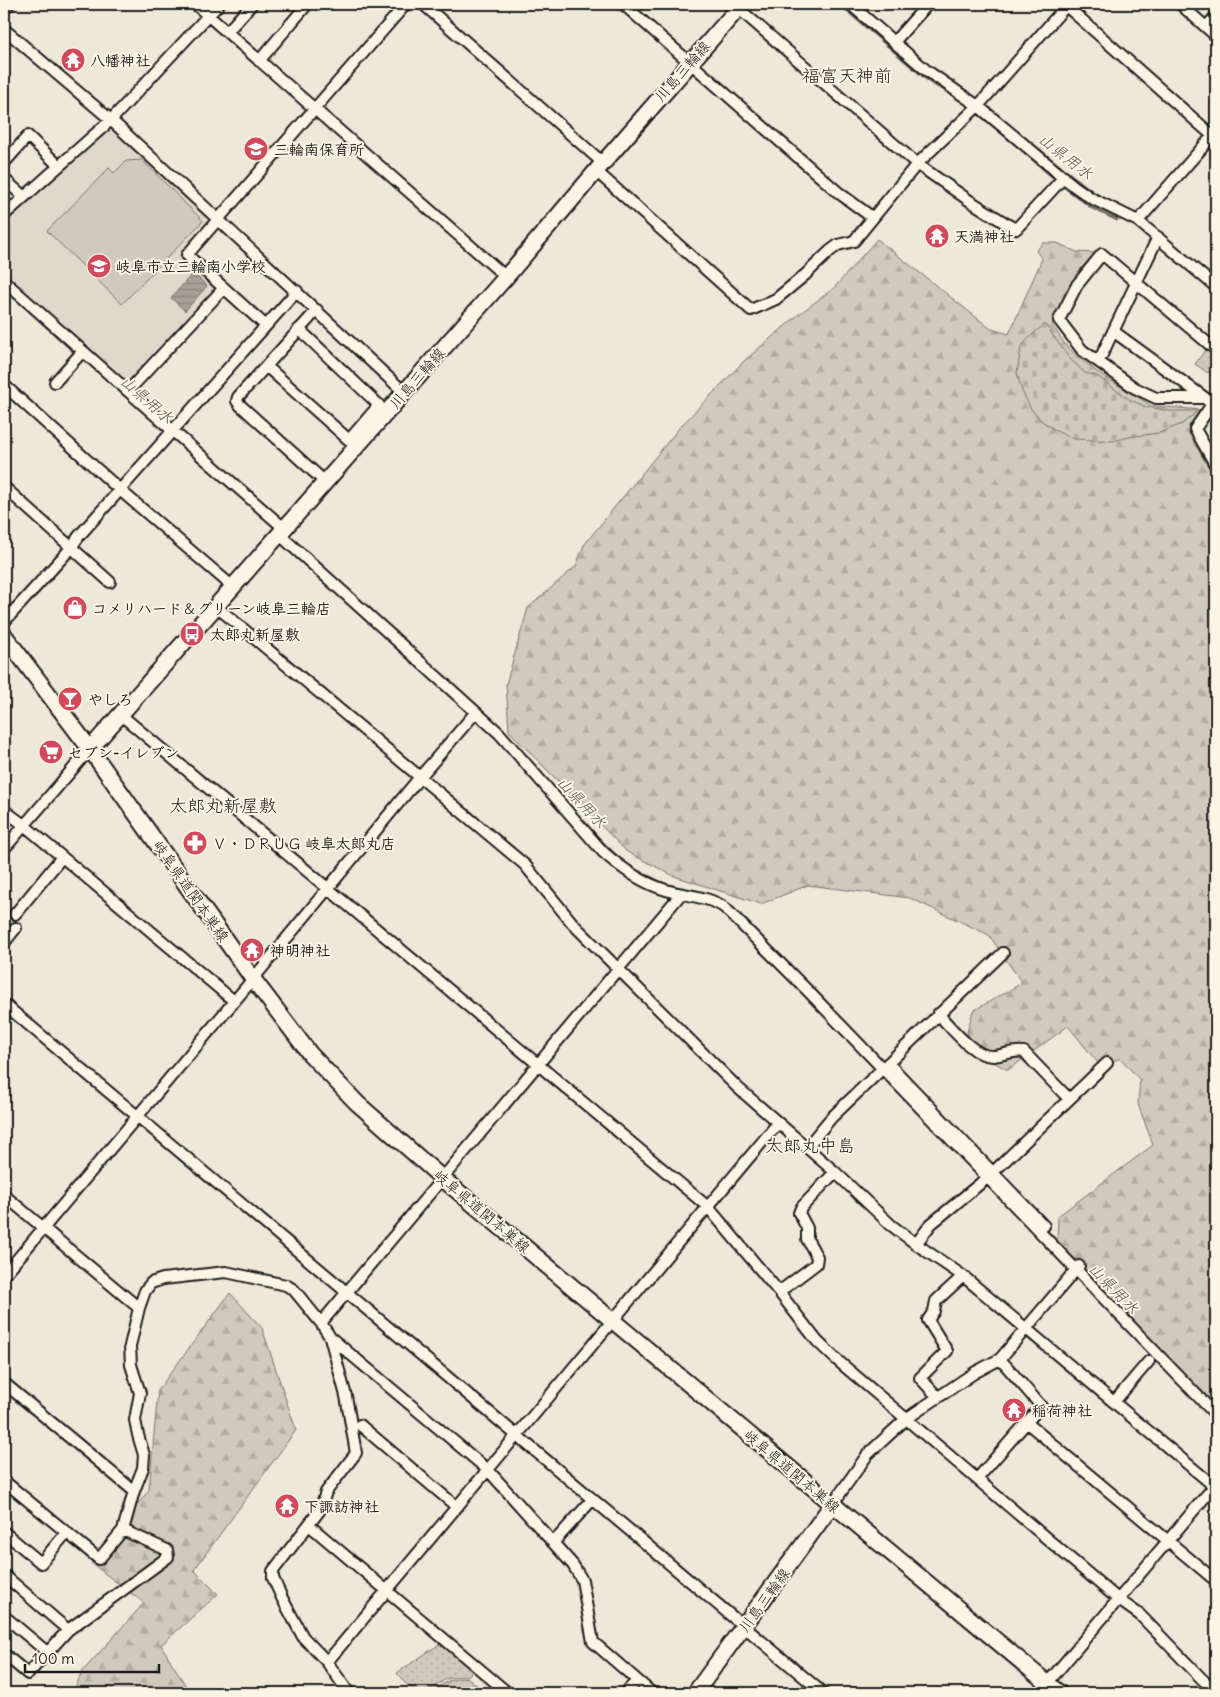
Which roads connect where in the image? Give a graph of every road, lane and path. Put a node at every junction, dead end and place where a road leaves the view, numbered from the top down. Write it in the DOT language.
graph roads {
  1 [pos="9,4"];
  2 [pos="195,4"];
  3 [pos="219,4"];
  4 [pos="252,4"];
  5 [pos="406,4"];
  6 [pos="424,4"];
  7 [pos="623,4"];
  8 [pos="850,4"];
  9 [pos="928,4"];
  10 [pos="1180,4"];
  11 [pos="1065,5"];
  12 [pos="740,6"];
  13 [pos="305,7"];
  14 [pos="4,9"];
  15 [pos="208,16"];
  16 [pos="1216,16"];
  17 [pos="1206,27"];
  18 [pos="4,29"];
  19 [pos="227,32"];
  20 [pos="1216,36"];
  21 [pos="894,42"];
  22 [pos="259,60"];
  23 [pos="690,63"];
  24 [pos="978,106"];
  25 [pos="314,109"];
  26 [pos="111,120"];
  27 [pos="1215,134"];
  28 [pos="4,163"];
  29 [pos="917,164"];
  30 [pos="59,166"];
  31 [pos="599,167"];
  32 [pos="1064,177"];
  33 [pos="4,179"];
  34 [pos="23,196"];
  35 [pos="4,215"];
  36 [pos="873,218"];
  37 [pos="219,220"];
  38 [pos="1138,221"];
  39 [pos="1158,237"];
  40 [pos="506,277"];
  41 [pos="4,281"];
  42 [pos="1136,284"];
  43 [pos="1216,287"];
  44 [pos="224,288"];
  45 [pos="297,291"];
  46 [pos="317,310"];
  47 [pos="266,326"];
  48 [pos="299,329"];
  49 [pos="1114,331"];
  50 [pos="83,350"];
  51 [pos="1216,350"];
  52 [pos="1099,362"];
  53 [pos="266,366"];
  54 [pos="55,382"];
  55 [pos="4,384"];
  56 [pos="128,391"];
  57 [pos="404,392"];
  58 [pos="1205,398"];
  59 [pos="1215,406"];
  60 [pos="171,434"];
  61 [pos="1216,466"];
  62 [pos="325,482"];
  63 [pos="4,487"];
  64 [pos="120,490"];
  65 [pos="282,532"];
  66 [pos="71,548"];
  67 [pos="110,582"];
  68 [pos="233,587"];
  69 [pos="217,607"];
  70 [pos="4,622"];
  71 [pos="4,635"];
  72 [pos="476,712"];
  73 [pos="120,715"];
  74 [pos="90,750"];
  75 [pos="420,777"];
  76 [pos="4,810"];
  77 [pos="24,825"];
  78 [pos="4,849"];
  79 [pos="62,857"];
  80 [pos="328,889"];
  81 [pos="681,894"];
  82 [pos="15,914"];
  83 [pos="16,928"];
  84 [pos="4,943"];
  85 [pos="1003,953"];
  86 [pos="618,969"];
  87 [pos="253,979"];
  88 [pos="234,1001"];
  89 [pos="4,1004"];
  90 [pos="938,1014"];
  91 [pos="1107,1063"];
  92 [pos="537,1065"];
  93 [pos="885,1066"];
  94 [pos="1069,1099"];
  95 [pos="136,1116"];
  96 [pos="778,1123"];
  97 [pos="807,1147"];
  98 [pos="835,1172"];
  99 [pos="990,1175"];
  100 [pos="443,1178"];
  101 [pos="4,1195"];
  102 [pos="708,1207"];
  103 [pos="1044,1226"];
  104 [pos="43,1228"];
  105 [pos="916,1244"];
  106 [pos="1077,1268"];
  107 [pos="4,1275"];
  108 [pos="964,1276"];
  109 [pos="779,1292"];
  110 [pos="347,1293"];
  111 [pos="139,1308"];
  112 [pos="612,1320"];
  113 [pos="321,1323"];
  114 [pos="1026,1327"];
  115 [pos="330,1337"];
  116 [pos="1000,1359"];
  117 [pos="1149,1361"];
  118 [pos="4,1383"];
  119 [pos="937,1396"];
  120 [pos="1114,1402"];
  121 [pos="1216,1415"];
  122 [pos="906,1419"];
  123 [pos="1026,1422"];
  124 [pos="360,1425"];
  125 [pos="517,1435"];
  126 [pos="488,1470"];
  127 [pos="978,1479"];
  128 [pos="4,1481"];
  129 [pos="1216,1485"];
  130 [pos="134,1491"];
  131 [pos="592,1499"];
  132 [pos="832,1505"];
  133 [pos="456,1507"];
  134 [pos="308,1525"];
  135 [pos="123,1530"];
  136 [pos="4,1532"];
  137 [pos="67,1532"];
  138 [pos="1169,1540"];
  139 [pos="553,1543"];
  140 [pos="4,1575"];
  141 [pos="1216,1581"];
  142 [pos="387,1591"];
  143 [pos="1119,1600"];
  144 [pos="4,1616"];
  145 [pos="745,1626"];
  146 [pos="68,1630"];
  147 [pos="47,1652"];
  148 [pos="4,1654"];
  149 [pos="327,1662"];
  150 [pos="637,1681"];
  151 [pos="1049,1690"];
  152 [pos="1216,1692"];
  153 [pos="349,1693"];
  154 [pos="508,1693"];
  155 [pos="625,1693"];
  156 [pos="652,1693"];
  157 [pos="695,1693"];
  158 [pos="823,1693"];
  1 -- 14 [label="street"];
  2 -- 15 [label="street"];
  3 -- 15 [label="street"];
  4 -- 19 [label="street"];
  5 -- 25 [label="street"];
  6 -- 31 [label="street"];
  7 -- 23 [label="street"];
  8 -- 21 [label="street"];
  9 -- 21 [label="street"];
  10 -- 17 [label="street"];
  11 -- 24 [label="street"];
  11 -- 27 [label="street"];
  12 -- 23 [label="main road, 川島三輪線"];
  12 -- 29 [label="street"];
  13 -- 22 [label="street"];
  15 -- 19 [label="street"];
  15 -- 26 [label="street"];
  16 -- 17 [label="street"];
  17 -- 20 [label="street"];
  18 -- 26 [label="street"];
  19 -- 22 [label="street"];
  21 -- 24 [label="street"];
  22 -- 25 [label="street"];
  23 -- 31 [label="main road, 川島三輪線"];
  23 -- 36 [label="street"];
  24 -- 29 [label="street"];
  24 -- 32 [label="street"];
  25 -- 37 [label="street"];
  25 -- 40 [label="street"];
  26 -- 30 [label="street"];
  26 -- 37 [label="street"];
  27 -- 38 [label="street"];
  28 -- 30 [label="street"];
  29 -- 32 [label="street"];
  29 -- 36 [label="street"];
  30 -- 34 [label="street"];
  31 -- 36 [label="street"];
  31 -- 40 [label="main road, 川島三輪線"];
  32 -- 38 [label="street"];
  33 -- 34 [label="street"];
  34 -- 35 [label="street"];
  37 -- 44 [label="street"];
  37 -- 45 [label="street"];
  38 -- 39 [label="street"];
  39 -- 42 [label="street"];
  39 -- 43 [label="street"];
  40 -- 57 [label="main road, 川島三輪線"];
  41 -- 50 [label="street"];
  42 -- 49 [label="street"];
  42 -- 51 [label="street"];
  42 -- 52 [label="street"];
  44 -- 47 [label="street"];
  44 -- 56 [label="street"];
  45 -- 46 [label="street"];
  45 -- 47 [label="street"];
  46 -- 48 [label="street"];
  46 -- 57 [label="street"];
  47 -- 60 [label="street"];
  48 -- 53 [label="street"];
  48 -- 53 [label="street"];
  49 -- 52 [label="street"];
  49 -- 58 [label="street"];
  50 -- 54 [label="street"];
  50 -- 56 [label="street"];
  52 -- 58 [label="street"];
  53 -- 62 [label="street"];
  55 -- 64 [label="street"];
  56 -- 60 [label="street"];
  57 -- 62 [label="main road, 川島三輪線"];
  58 -- 59 [label="street"];
  59 -- 61 [label="street"];
  60 -- 64 [label="street"];
  60 -- 65 [label="street"];
  62 -- 65 [label="main road, 川島三輪線"];
  63 -- 66 [label="street"];
  64 -- 66 [label="street"];
  64 -- 68 [label="street"];
  65 -- 68 [label="main road, 川島三輪線"];
  65 -- 72 [label="street"];
  66 -- 67 [label="street"];
  66 -- 70 [label="street"];
  68 -- 69 [label="main road, 川島三輪線"];
  69 -- 73 [label="main road, 川島三輪線"];
  69 -- 75 [label="street"];
  71 -- 74 [label="main road, 岐阜県道関本巣線"];
  72 -- 75 [label="street"];
  72 -- 81 [label="street"];
  73 -- 74 [label="main road, 川島三輪線"];
  73 -- 80 [label="street"];
  74 -- 77 [label="street"];
  74 -- 87 [label="main road, 岐阜県道関本巣線"];
  75 -- 80 [label="street"];
  75 -- 86 [label="street"];
  76 -- 77 [label="street"];
  77 -- 78 [label="street"];
  77 -- 79 [label="street"];
  79 -- 82 [label="street"];
  79 -- 88 [label="street"];
  80 -- 87 [label="street"];
  80 -- 92 [label="street"];
  81 -- 86 [label="street"];
  81 -- 93 [label="street"];
  83 -- 84 [label="street"];
  85 -- 90 [label="street"];
  86 -- 92 [label="street"];
  86 -- 96 [label="street"];
  87 -- 88 [label="street"];
  87 -- 100 [label="main road, 岐阜県道関本巣線"];
  88 -- 95 [label="street"];
  89 -- 95 [label="street"];
  90 -- 93 [label="street"];
  90 -- 94 [label="street"];
  91 -- 94 [label="street"];
  92 -- 100 [label="street"];
  92 -- 102 [label="street"];
  93 -- 97 [label="street"];
  93 -- 99 [label="street"];
  94 -- 99 [label="street"];
  95 -- 104 [label="street"];
  95 -- 110 [label="street"];
  96 -- 97 [label="street"];
  96 -- 102 [label="street"];
  97 -- 98 [label="street"];
  98 -- 105 [label="street"];
  98 -- 109 [label="street"];
  99 -- 103 [label="street"];
  99 -- 105 [label="street"];
  99 -- 106 [label="street"];
  100 -- 110 [label="street"];
  100 -- 112 [label="main road, 岐阜県道関本巣線"];
  101 -- 104 [label="street"];
  102 -- 109 [label="street"];
  102 -- 112 [label="street"];
  104 -- 107 [label="street"];
  104 -- 111 [label="street"];
  105 -- 108 [label="street"];
  106 -- 114 [label="street"];
  106 -- 121 [label="street"];
  108 -- 114 [label="street"];
  108 -- 119 [label="street"];
  109 -- 122 [label="street"];
  110 -- 113 [label="street"];
  110 -- 125 [label="street"];
  111 -- 113 [label="street"];
  111 -- 130 [label="street"];
  112 -- 125 [label="street"];
  112 -- 132 [label="main road, 岐阜県道関本巣線"];
  113 -- 115 [label="street"];
  114 -- 116 [label="street"];
  114 -- 120 [label="street"];
  115 -- 126 [label="street"];
  115 -- 134 [label="street"];
  116 -- 119 [label="street"];
  116 -- 123 [label="street"];
  117 -- 120 [label="street"];
  118 -- 130 [label="street"];
  119 -- 122 [label="street"];
  120 -- 129 [label="street"];
  122 -- 127 [label="street"];
  122 -- 132 [label="street"];
  123 -- 127 [label="street"];
  123 -- 138 [label="street"];
  124 -- 133 [label="street"];
  125 -- 126 [label="street"];
  125 -- 131 [label="street"];
  126 -- 133 [label="street"];
  126 -- 139 [label="street"];
  127 -- 143 [label="street"];
  128 -- 137 [label="street"];
  129 -- 138 [label="street"];
  130 -- 135 [label="street"];
  131 -- 139 [label="street"];
  131 -- 145 [label="street"];
  132 -- 145 [label="main road, 川島三輪線"];
  132 -- 151 [label="main road, 岐阜県道関本巣線"];
  133 -- 142 [label="street"];
  134 -- 142 [label="street"];
  134 -- 149 [label="street"];
  135 -- 137 [label="street"];
  135 -- 146 [label="street"];
  136 -- 137 [label="street"];
  138 -- 141 [label="street"];
  138 -- 143 [label="street"];
  139 -- 150 [label="street"];
  140 -- 146 [label="street"];
  142 -- 149 [label="street"];
  142 -- 154 [label="street"];
  143 -- 151 [label="street"];
  143 -- 152 [label="street"];
  144 -- 147 [label="street"];
  145 -- 157 [label="main road, 川島三輪線"];
  145 -- 158 [label="street"];
  146 -- 147 [label="street"];
  147 -- 148 [label="street"];
  149 -- 153 [label="street"];
  150 -- 155 [label="street"];
  150 -- 156 [label="street"];
}
